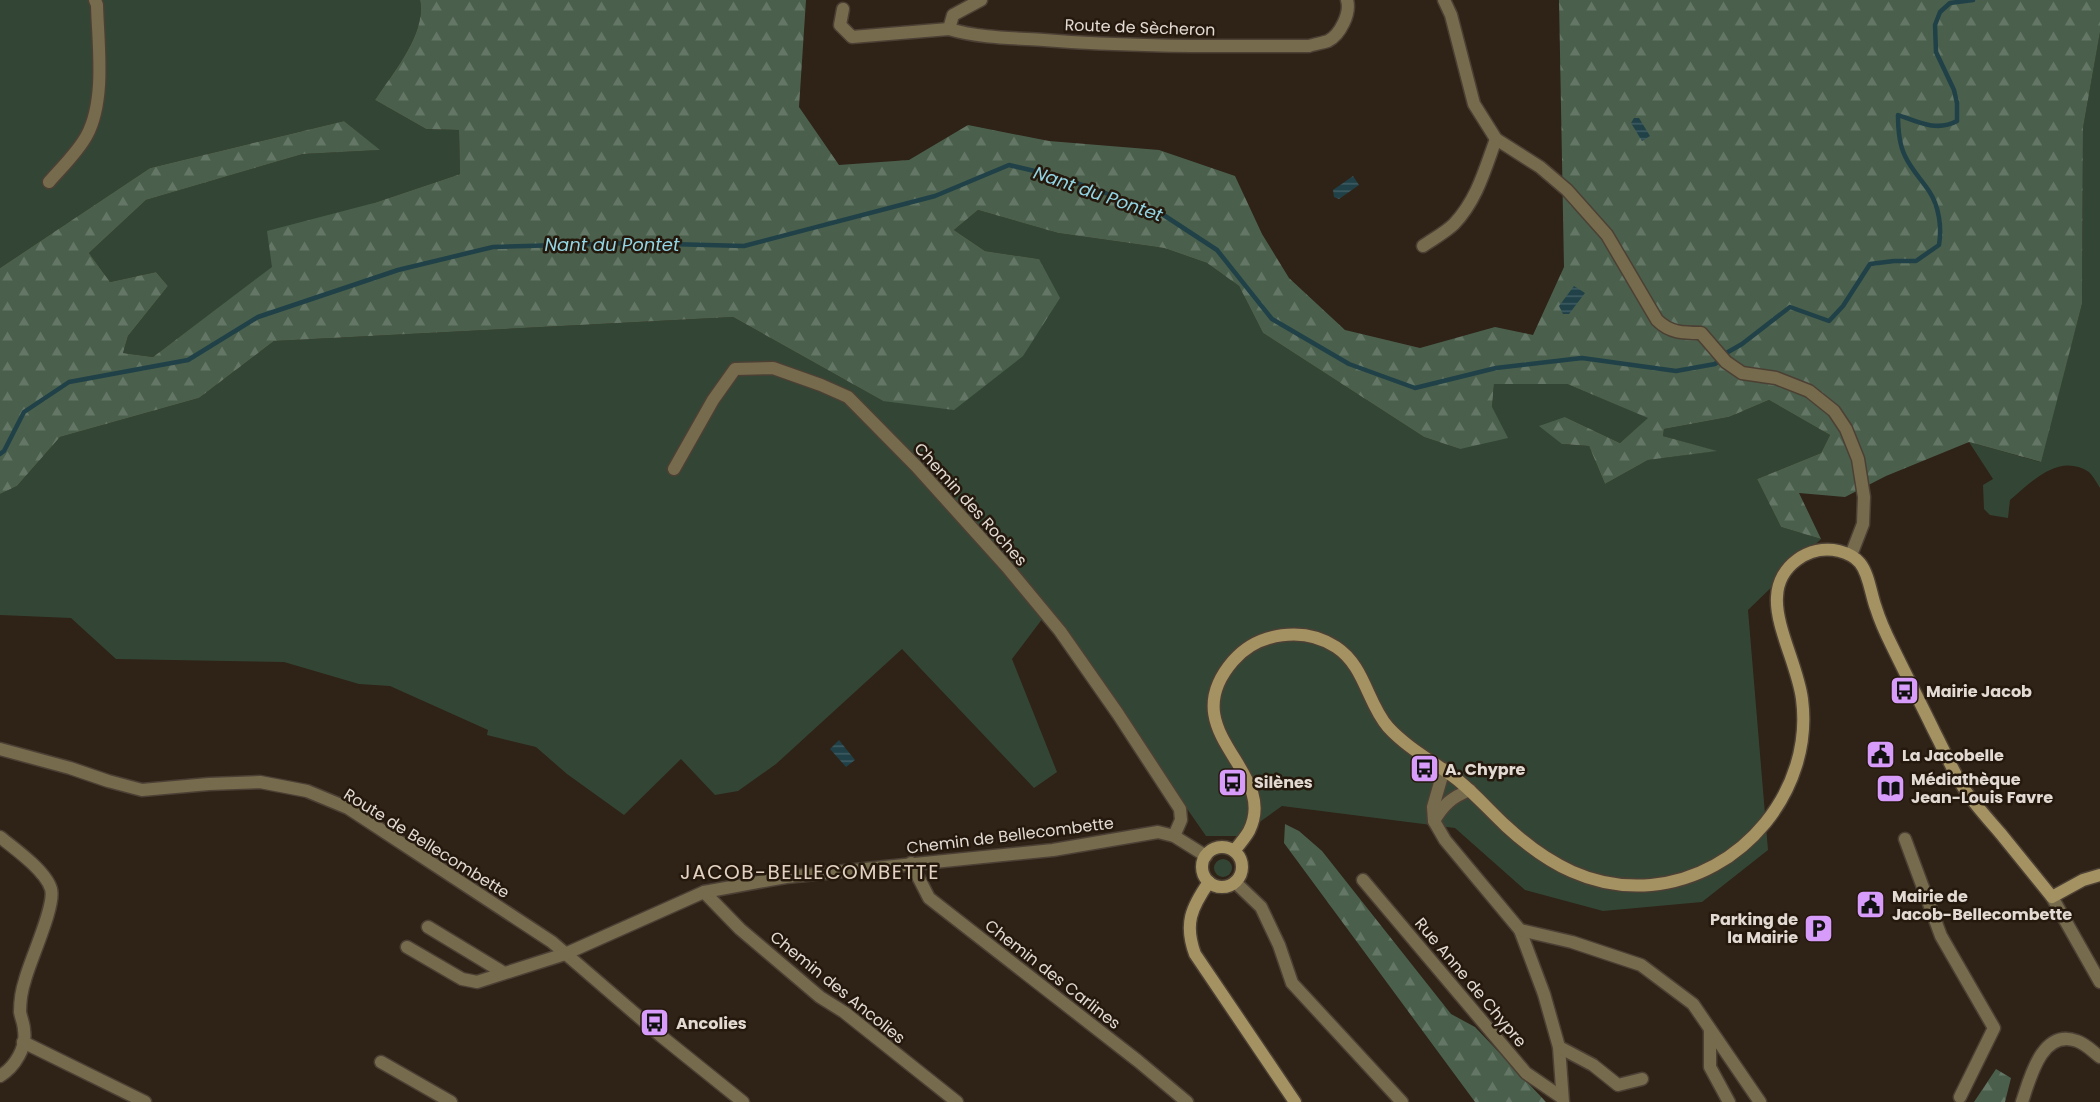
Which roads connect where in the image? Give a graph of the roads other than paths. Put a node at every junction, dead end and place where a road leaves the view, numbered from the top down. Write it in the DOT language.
graph roads {
  1 [pos="95,0"];
  2 [pos="981,0"];
  3 [pos="1347,0"];
  4 [pos="1444,0"];
  5 [pos="843,9"];
  6 [pos="949,29"];
  7 [pos="1496,139"];
  8 [pos="49,182"];
  9 [pos="1423,246"];
  10 [pos="674,469"];
  11 [pos="1851,555"];
  12 [pos="0,748"];
  13 [pos="1444,769"];
  14 [pos="1470,790"];
  15 [pos="1434,821"];
  16 [pos="1174,836"];
  17 [pos="0,837"];
  18 [pos="1905,839"];
  19 [pos="1234,851"];
  20 [pos="1206,856"];
  21 [pos="911,863"];
  22 [pos="2100,875"];
  23 [pos="1363,880"];
  24 [pos="1209,882"];
  25 [pos="1235,882"];
  26 [pos="704,892"];
  27 [pos="2052,897"];
  28 [pos="428,927"];
  29 [pos="1520,930"];
  30 [pos="407,947"];
  31 [pos="565,954"];
  32 [pos="504,973"];
  33 [pos="2100,982"];
  34 [pos="1710,1030"];
  35 [pos="23,1042"];
  36 [pos="1559,1047"];
  37 [pos="2100,1057"];
  38 [pos="381,1062"];
  39 [pos="0,1076"];
  40 [pos="1642,1079"];
  41 [pos="1960,1097"];
  42 [pos="1562,1100"];
  43 [pos="145,1102"];
  44 [pos="451,1102"];
  45 [pos="743,1102"];
  46 [pos="957,1102"];
  47 [pos="1187,1102"];
  48 [pos="1295,1102"];
  49 [pos="1401,1102"];
  50 [pos="1729,1102"];
  51 [pos="1760,1102"];
  52 [pos="2022,1102"];
  1 -- 8 [label="street"];
  2 -- 6 [label="street"];
  3 -- 6 [label="street, Route de Sècheron"];
  4 -- 7 [label="street"];
  5 -- 6 [label="street, Route de Sècheron"];
  7 -- 9 [label="street"];
  7 -- 11 [label="street"];
  10 -- 16 [label="street, Chemin des Roches"];
  11 -- 14 [label="street"];
  11 -- 27 [label="street"];
  12 -- 31 [label="street, Route de Bellecombette"];
  13 -- 14 [label="street"];
  13 -- 15 [label="street"];
  13 -- 19 [label="street"];
  14 -- 15 [label="street"];
  15 -- 29 [label="street, Rue Anne de Chypre"];
  16 -- 20 [label="street, Chemin de Bellecombette"];
  16 -- 21 [label="street, Chemin de Bellecombette"];
  17 -- 35 [label="street"];
  18 -- 41 [label="street"];
  19 -- 20 [label="street"];
  19 -- 25 [label="street"];
  20 -- 24 [label="street"];
  21 -- 26 [label="street, Chemin de Bellecombette"];
  21 -- 47 [label="street, Chemin des Carlines"];
  22 -- 27 [label="street"];
  23 -- 42 [label="street, Rue Anne de Chypre"];
  24 -- 25 [label="street"];
  24 -- 48 [label="street"];
  25 -- 49 [label="street"];
  26 -- 31 [label="street, Chemin de Bellecombette"];
  26 -- 46 [label="street, Chemin des Ancolies"];
  27 -- 33 [label="street"];
  28 -- 32 [label="street"];
  29 -- 34 [label="street"];
  29 -- 36 [label="street, Rue Anne de Chypre"];
  30 -- 32 [label="street, Chemin de Bellecombette"];
  31 -- 32 [label="street, Chemin de Bellecombette"];
  31 -- 45 [label="street, Route de Bellecombette"];
  34 -- 50 [label="street"];
  34 -- 51 [label="street"];
  35 -- 39 [label="street"];
  35 -- 43 [label="street"];
  36 -- 40 [label="street"];
  36 -- 42 [label="street, Rue Anne de Chypre"];
  37 -- 52 [label="street"];
  38 -- 44 [label="street"];
}
